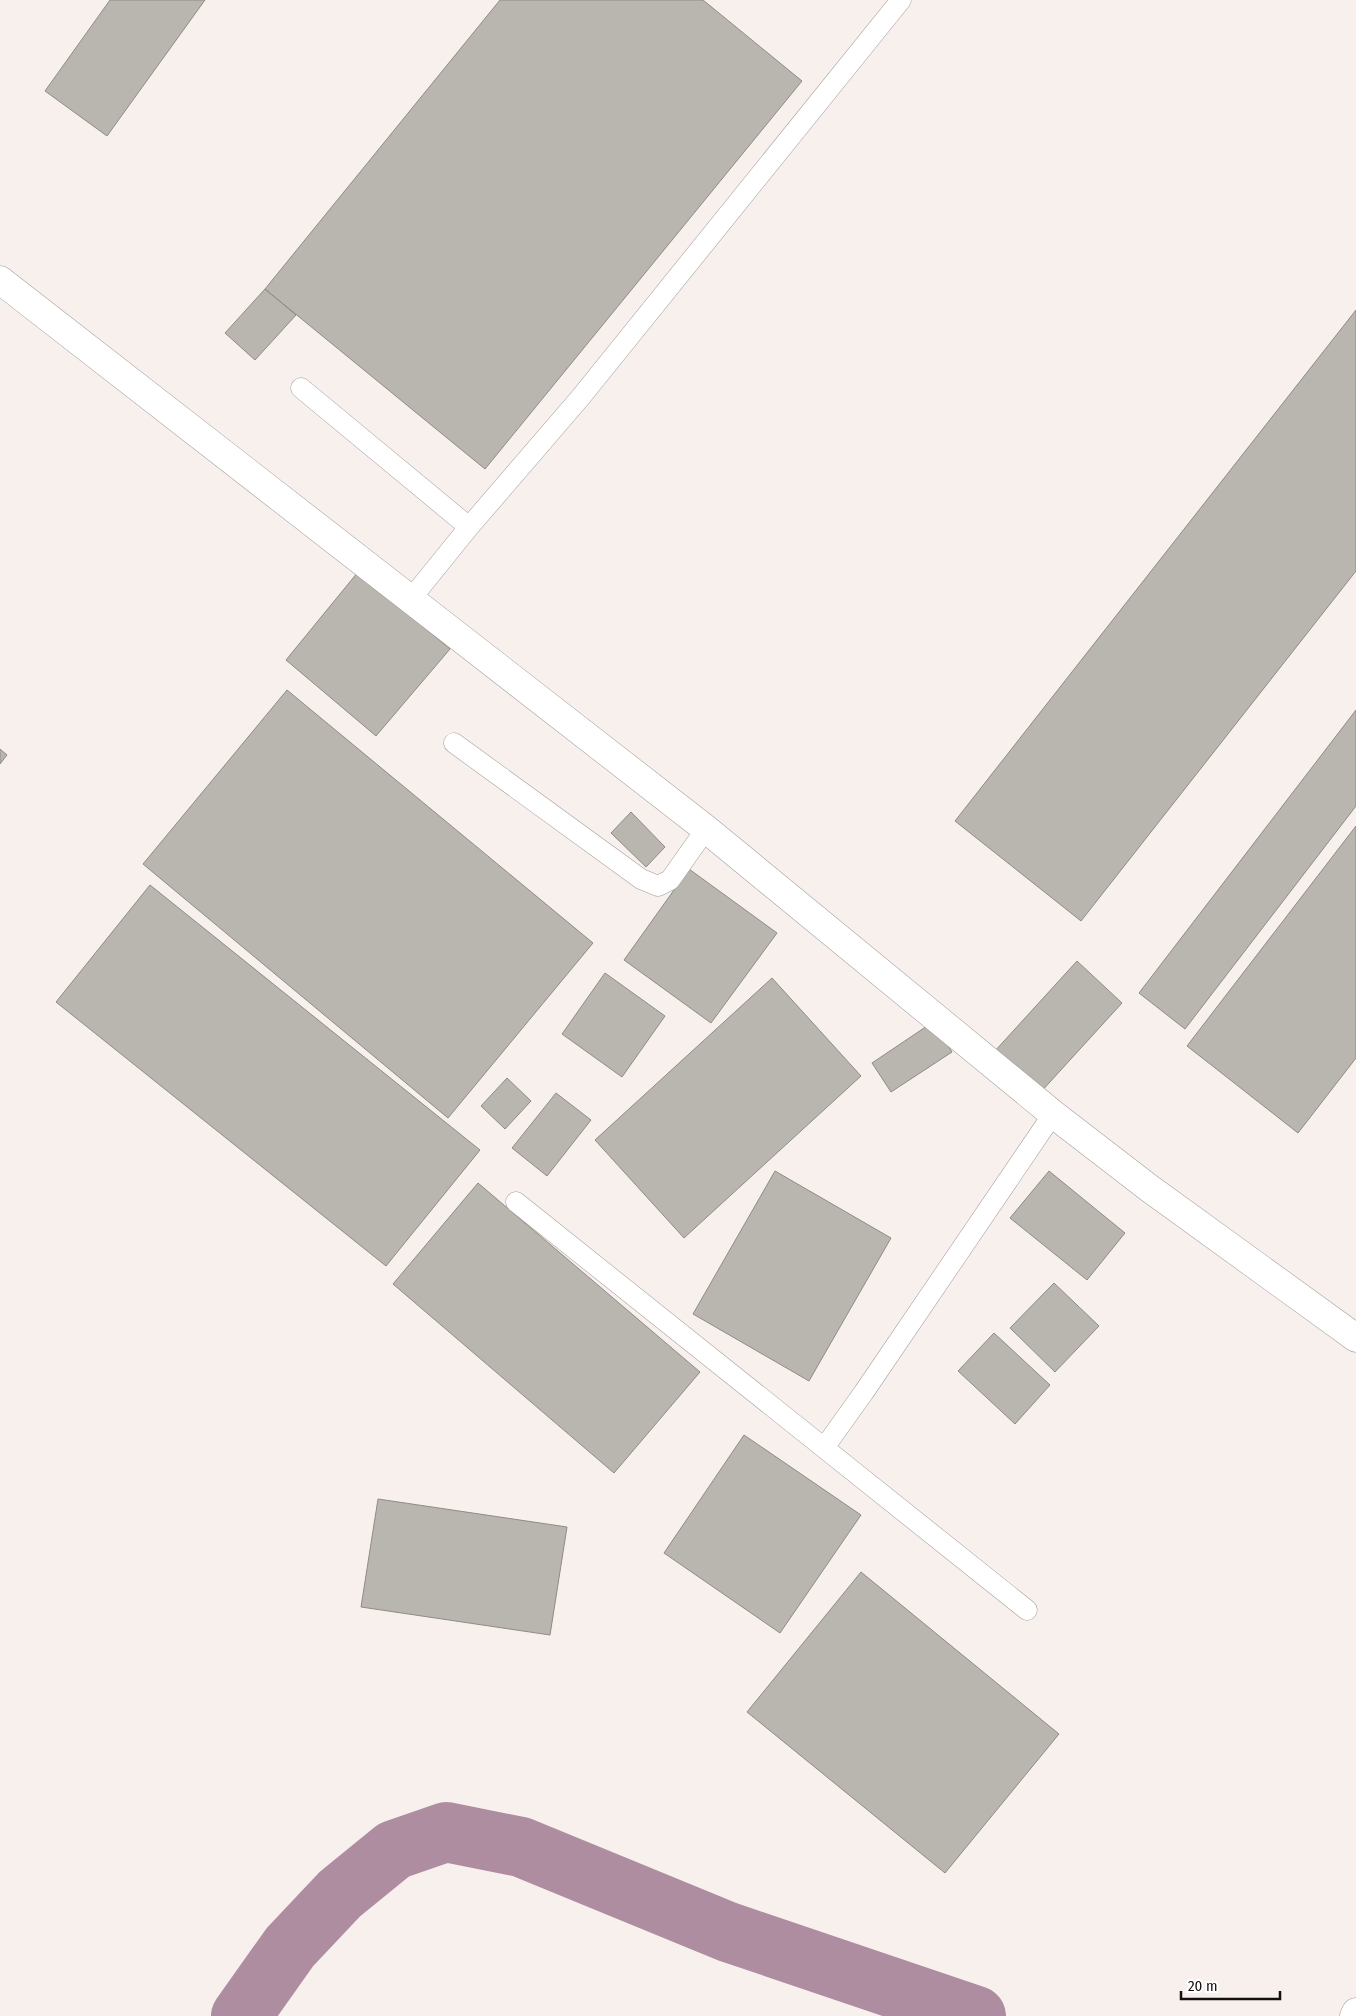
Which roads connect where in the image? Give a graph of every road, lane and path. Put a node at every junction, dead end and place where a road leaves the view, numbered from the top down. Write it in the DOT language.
graph roads {
  1 [pos="901,0"];
  2 [pos="0,280"];
  3 [pos="301,388"];
  4 [pos="469,527"];
  5 [pos="410,600"];
  6 [pos="454,743"];
  7 [pos="706,829"];
  8 [pos="1053,1114"];
  9 [pos="516,1202"];
  10 [pos="1356,1338"];
  11 [pos="824,1448"];
  12 [pos="1027,1610"];
  13 [pos="1356,2012"];
  14 [pos="1354,2016"];
  1 -- 4 [label="lane"];
  2 -- 5 [label="street"];
  3 -- 4 [label="lane"];
  4 -- 5 [label="lane"];
  5 -- 7 [label="street"];
  6 -- 7 [label="lane"];
  7 -- 8 [label="street"];
  8 -- 10 [label="street"];
  8 -- 11 [label="lane"];
  9 -- 11 [label="lane"];
  11 -- 12 [label="lane"];
  13 -- 14 [label="street"];
}
